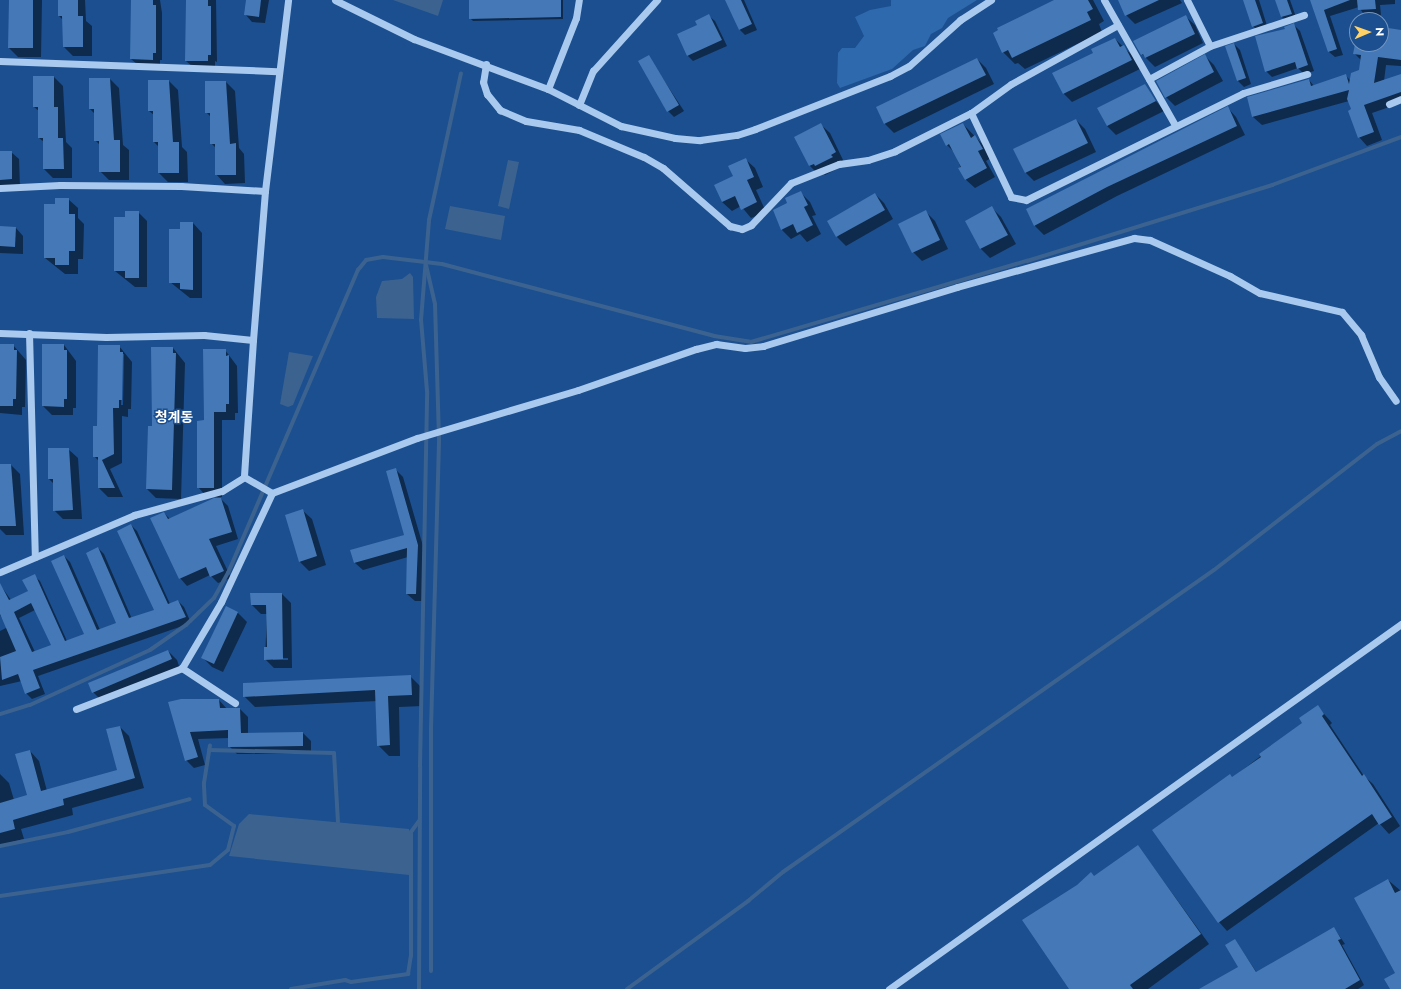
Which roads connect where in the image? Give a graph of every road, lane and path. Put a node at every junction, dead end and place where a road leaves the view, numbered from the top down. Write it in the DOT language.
graph roads {
  1 [pos="288,0"];
  2 [pos="335,0"];
  3 [pos="579,0"];
  4 [pos="657,0"];
  5 [pos="991,0"];
  6 [pos="1104,0"];
  7 [pos="1187,0"];
  8 [pos="1304,15"];
  9 [pos="1118,25"];
  10 [pos="1210,46"];
  11 [pos="0,61"];
  12 [pos="486,64"];
  13 [pos="277,71"];
  14 [pos="1307,74"];
  15 [pos="1149,79"];
  16 [pos="548,89"];
  17 [pos="1401,100"];
  18 [pos="1389,104"];
  19 [pos="579,106"];
  20 [pos="971,113"];
  21 [pos="1175,125"];
  22 [pos="0,188"];
  23 [pos="265,191"];
  24 [pos="0,333"];
  25 [pos="29,333"];
  26 [pos="253,340"];
  27 [pos="1396,401"];
  28 [pos="244,477"];
  29 [pos="270,492"];
  30 [pos="35,558"];
  31 [pos="0,572"];
  32 [pos="1401,624"];
  33 [pos="182,668"];
  34 [pos="235,703"];
  35 [pos="76,709"];
  36 [pos="889,989"];
  1 -- 13 [label="street"];
  2 -- 12 [label="street"];
  3 -- 16 [label="street"];
  4 -- 19 [label="street"];
  5 -- 19 [label="street"];
  6 -- 9 [label="street"];
  7 -- 10 [label="street"];
  8 -- 10 [label="street"];
  9 -- 15 [label="street"];
  9 -- 20 [label="street"];
  10 -- 15 [label="street"];
  11 -- 13 [label="street"];
  12 -- 16 [label="street"];
  12 -- 20 [label="street"];
  13 -- 23 [label="street"];
  14 -- 21 [label="street"];
  15 -- 21 [label="street"];
  16 -- 19 [label="street"];
  17 -- 18 [label="street"];
  20 -- 21 [label="street"];
  22 -- 23 [label="street"];
  23 -- 26 [label="street"];
  24 -- 25 [label="street"];
  25 -- 26 [label="street"];
  25 -- 30 [label="street"];
  26 -- 28 [label="street"];
  27 -- 29 [label="street"];
  28 -- 29 [label="street"];
  28 -- 30 [label="street"];
  29 -- 33 [label="street"];
  30 -- 31 [label="street"];
  32 -- 36 [label="street"];
  33 -- 34 [label="street"];
  33 -- 35 [label="street"];
}
